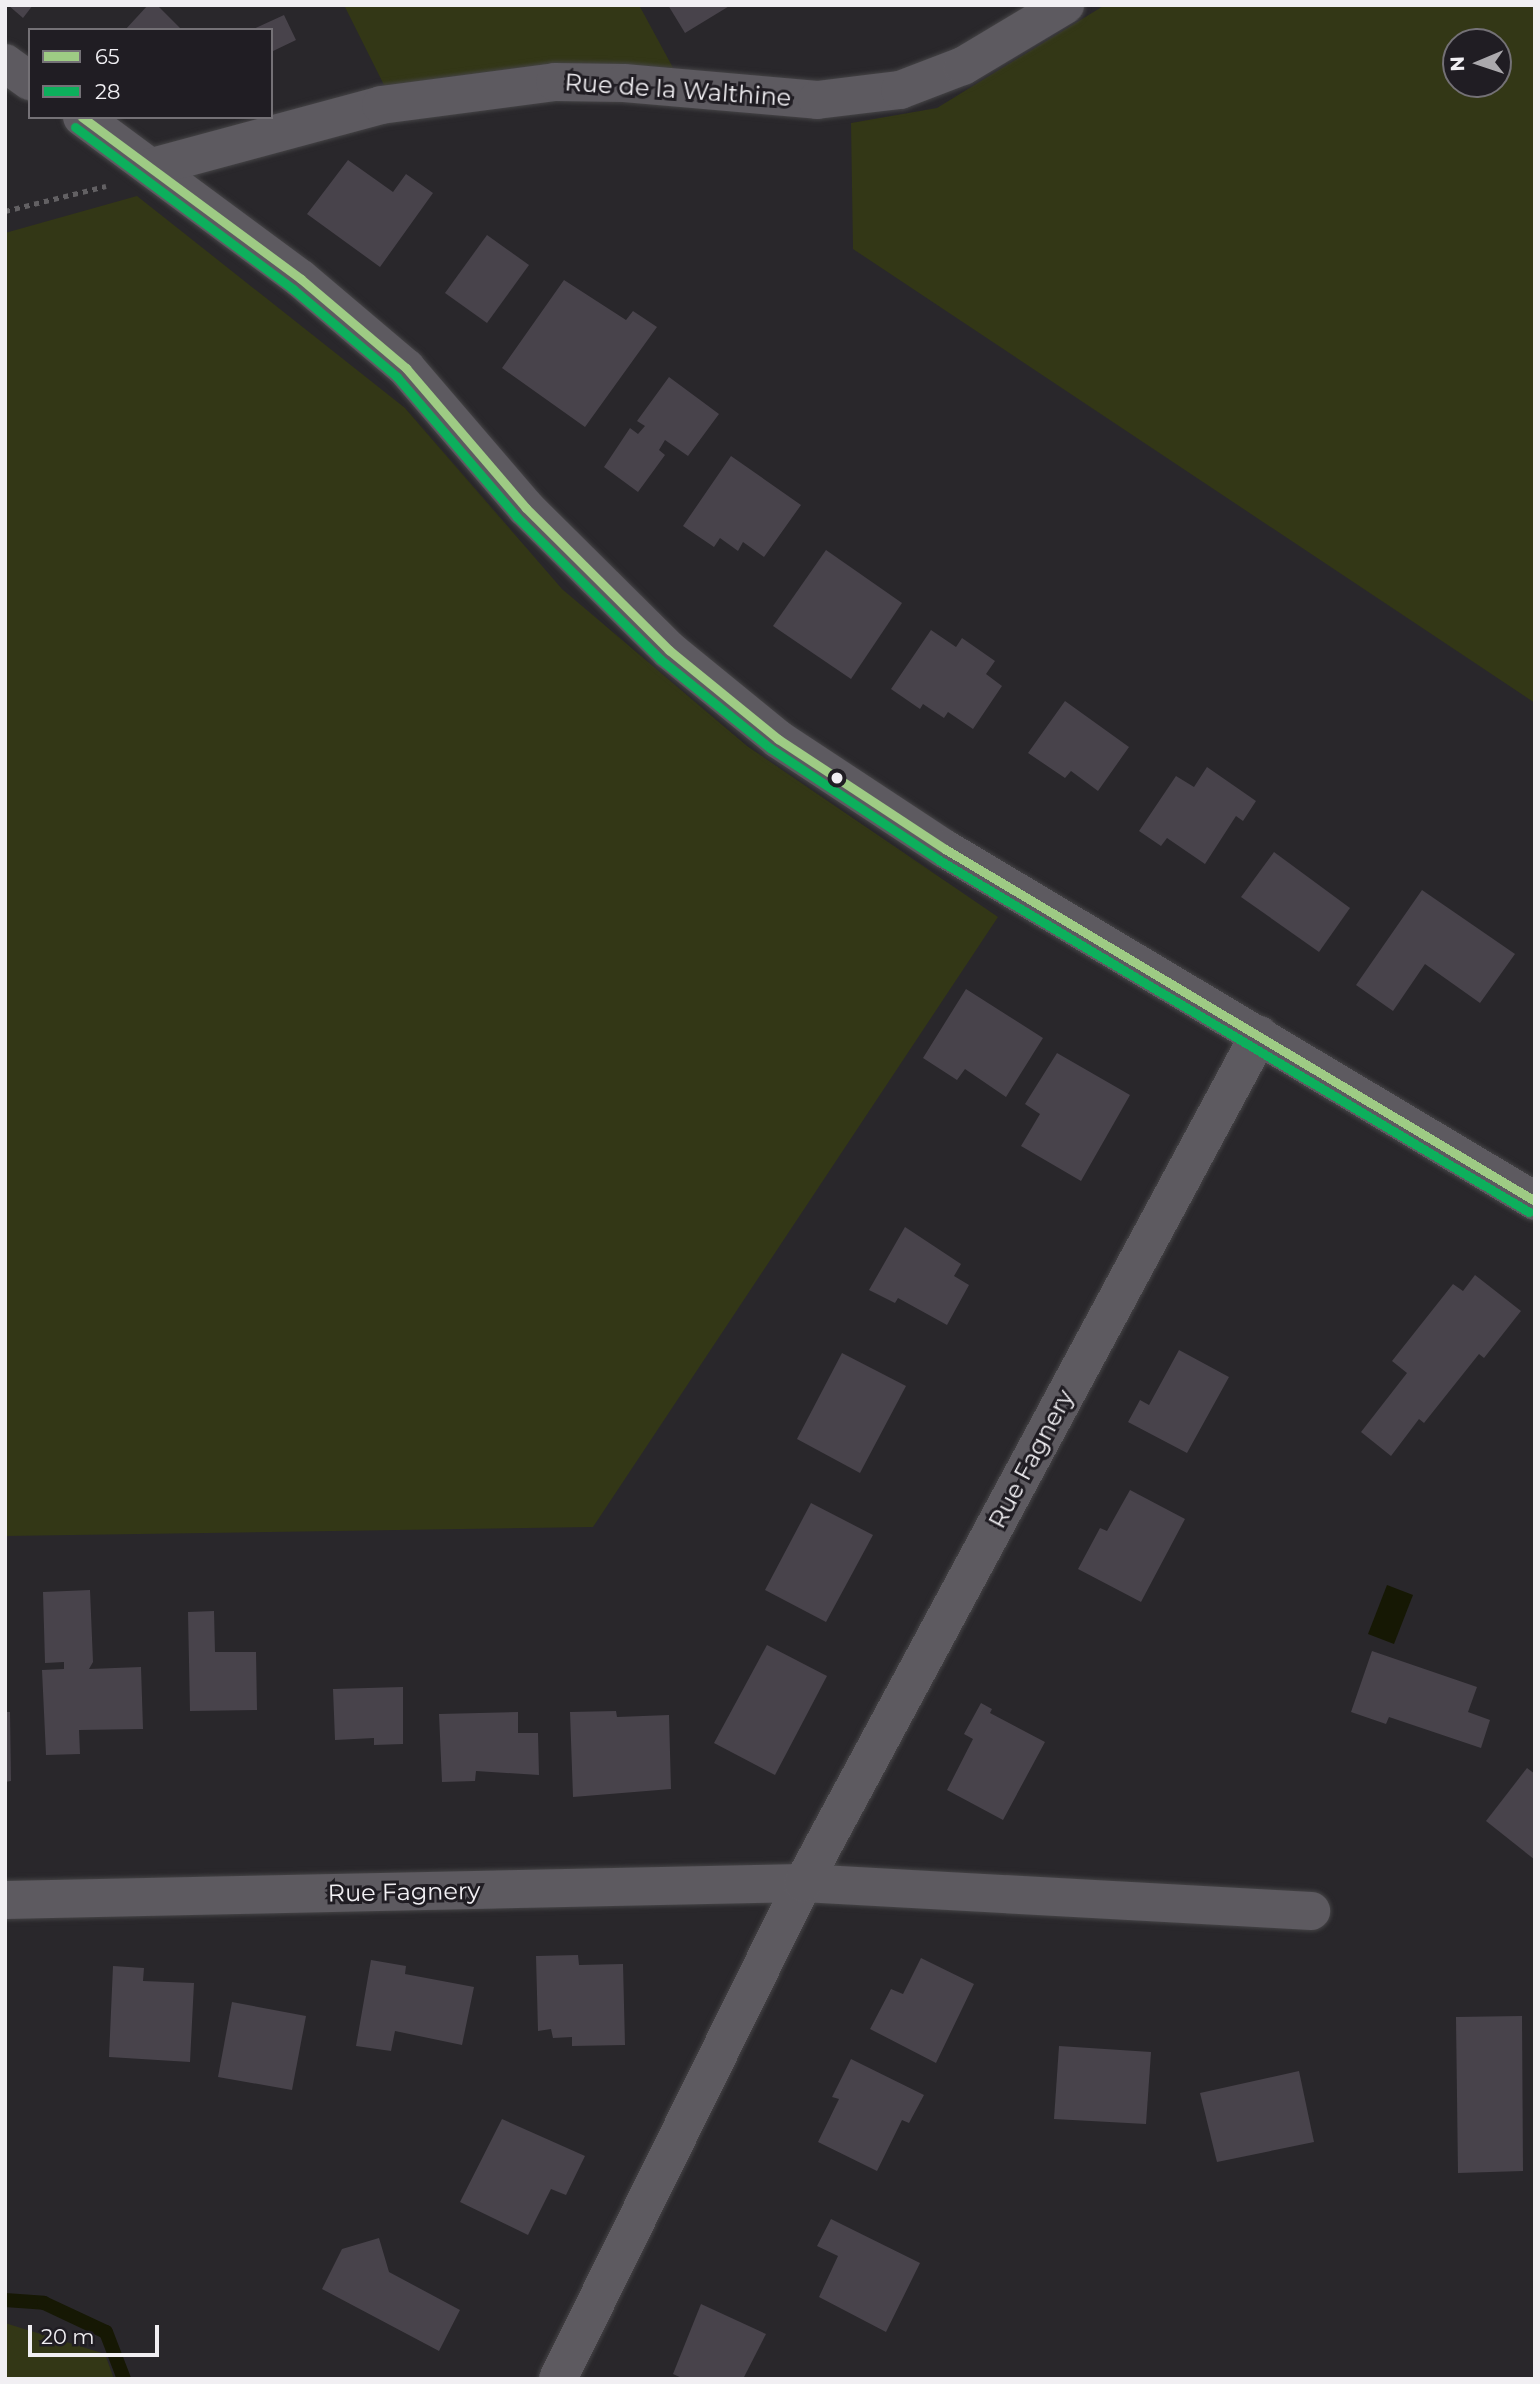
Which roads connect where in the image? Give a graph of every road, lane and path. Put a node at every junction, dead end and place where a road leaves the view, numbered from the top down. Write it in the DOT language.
graph roads {
  1 [pos="1065,5"];
  2 [pos="5,63"];
  3 [pos="28,79"];
  4 [pos="85,119"];
  5 [pos="152,167"];
  6 [pos="5,211"];
  7 [pos="1259,1035"];
  8 [pos="1535,1202"];
  9 [pos="803,1883"];
  10 [pos="5,1900"];
  11 [pos="1311,1911"];
  12 [pos="558,2379"];
  1 -- 5 [label="street, Rue de la Walthine"];
  2 -- 3 [label="street"];
  4 -- 5 [label="street"];
  5 -- 6 [label="path"];
  5 -- 7 [label="street"];
  7 -- 8 [label="street"];
  7 -- 9 [label="street, Rue Fagnery"];
  9 -- 10 [label="street, Rue Fagnery"];
  9 -- 11 [label="street, Rue Fagnery"];
  9 -- 12 [label="street, Rue Fagnery"];
}
